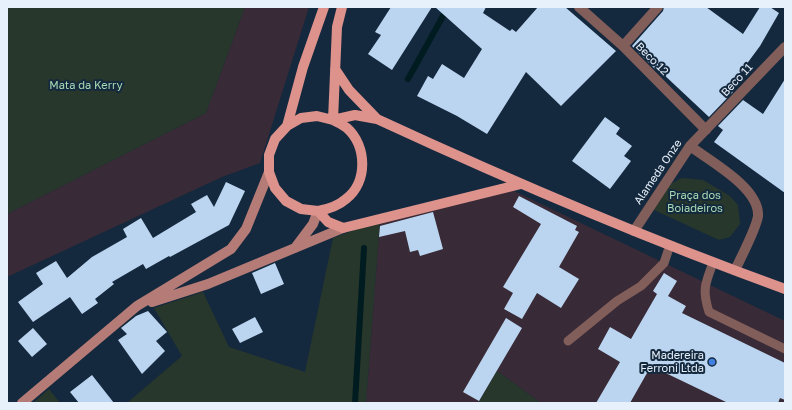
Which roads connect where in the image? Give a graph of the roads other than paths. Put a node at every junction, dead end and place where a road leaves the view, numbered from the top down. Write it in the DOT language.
graph roads {
  1 [pos="324,7"];
  2 [pos="342,7"];
  3 [pos="579,7"];
  4 [pos="658,7"];
  5 [pos="623,46"];
  6 [pos="785,47"];
  7 [pos="335,69"];
  8 [pos="377,119"];
  9 [pos="333,120"];
  10 [pos="287,126"];
  11 [pos="706,130"];
  12 [pos="690,146"];
  13 [pos="269,172"];
  14 [pos="521,184"];
  15 [pos="318,211"];
  16 [pos="343,228"];
  17 [pos="634,230"];
  18 [pos="670,245"];
  19 [pos="295,248"];
  20 [pos="713,263"];
  21 [pos="735,270"];
  22 [pos="785,289"];
  23 [pos="137,306"];
  24 [pos="568,341"];
  25 [pos="785,349"];
  26 [pos="22,403"];
  1 -- 10 [label="main road"];
  2 -- 7 [label="main road"];
  3 -- 5 [label="street, Beco 12"];
  4 -- 5 [label="street"];
  5 -- 11 [label="street, Beco 12"];
  6 -- 11 [label="street, Beco 11"];
  7 -- 8 [label="main road"];
  7 -- 9 [label="main road"];
  8 -- 9 [label="main road"];
  8 -- 14 [label="main road"];
  9 -- 10 [label="main road"];
  9 -- 15 [label="main road"];
  10 -- 13 [label="main road"];
  11 -- 12 [label="street, Alameda Onze"];
  12 -- 17 [label="street, Alameda Onze"];
  12 -- 21 [label="street"];
  13 -- 15 [label="main road"];
  13 -- 23 [label="street"];
  14 -- 16 [label="main road"];
  14 -- 17 [label="main road"];
  15 -- 16 [label="main road"];
  15 -- 19 [label="street"];
  16 -- 19 [label="street"];
  17 -- 18 [label="main road"];
  18 -- 20 [label="main road"];
  18 -- 24 [label="lane"];
  19 -- 23 [label="street"];
  20 -- 21 [label="main road"];
  20 -- 25 [label="lane"];
  21 -- 22 [label="main road"];
  23 -- 26 [label="street"];
}
